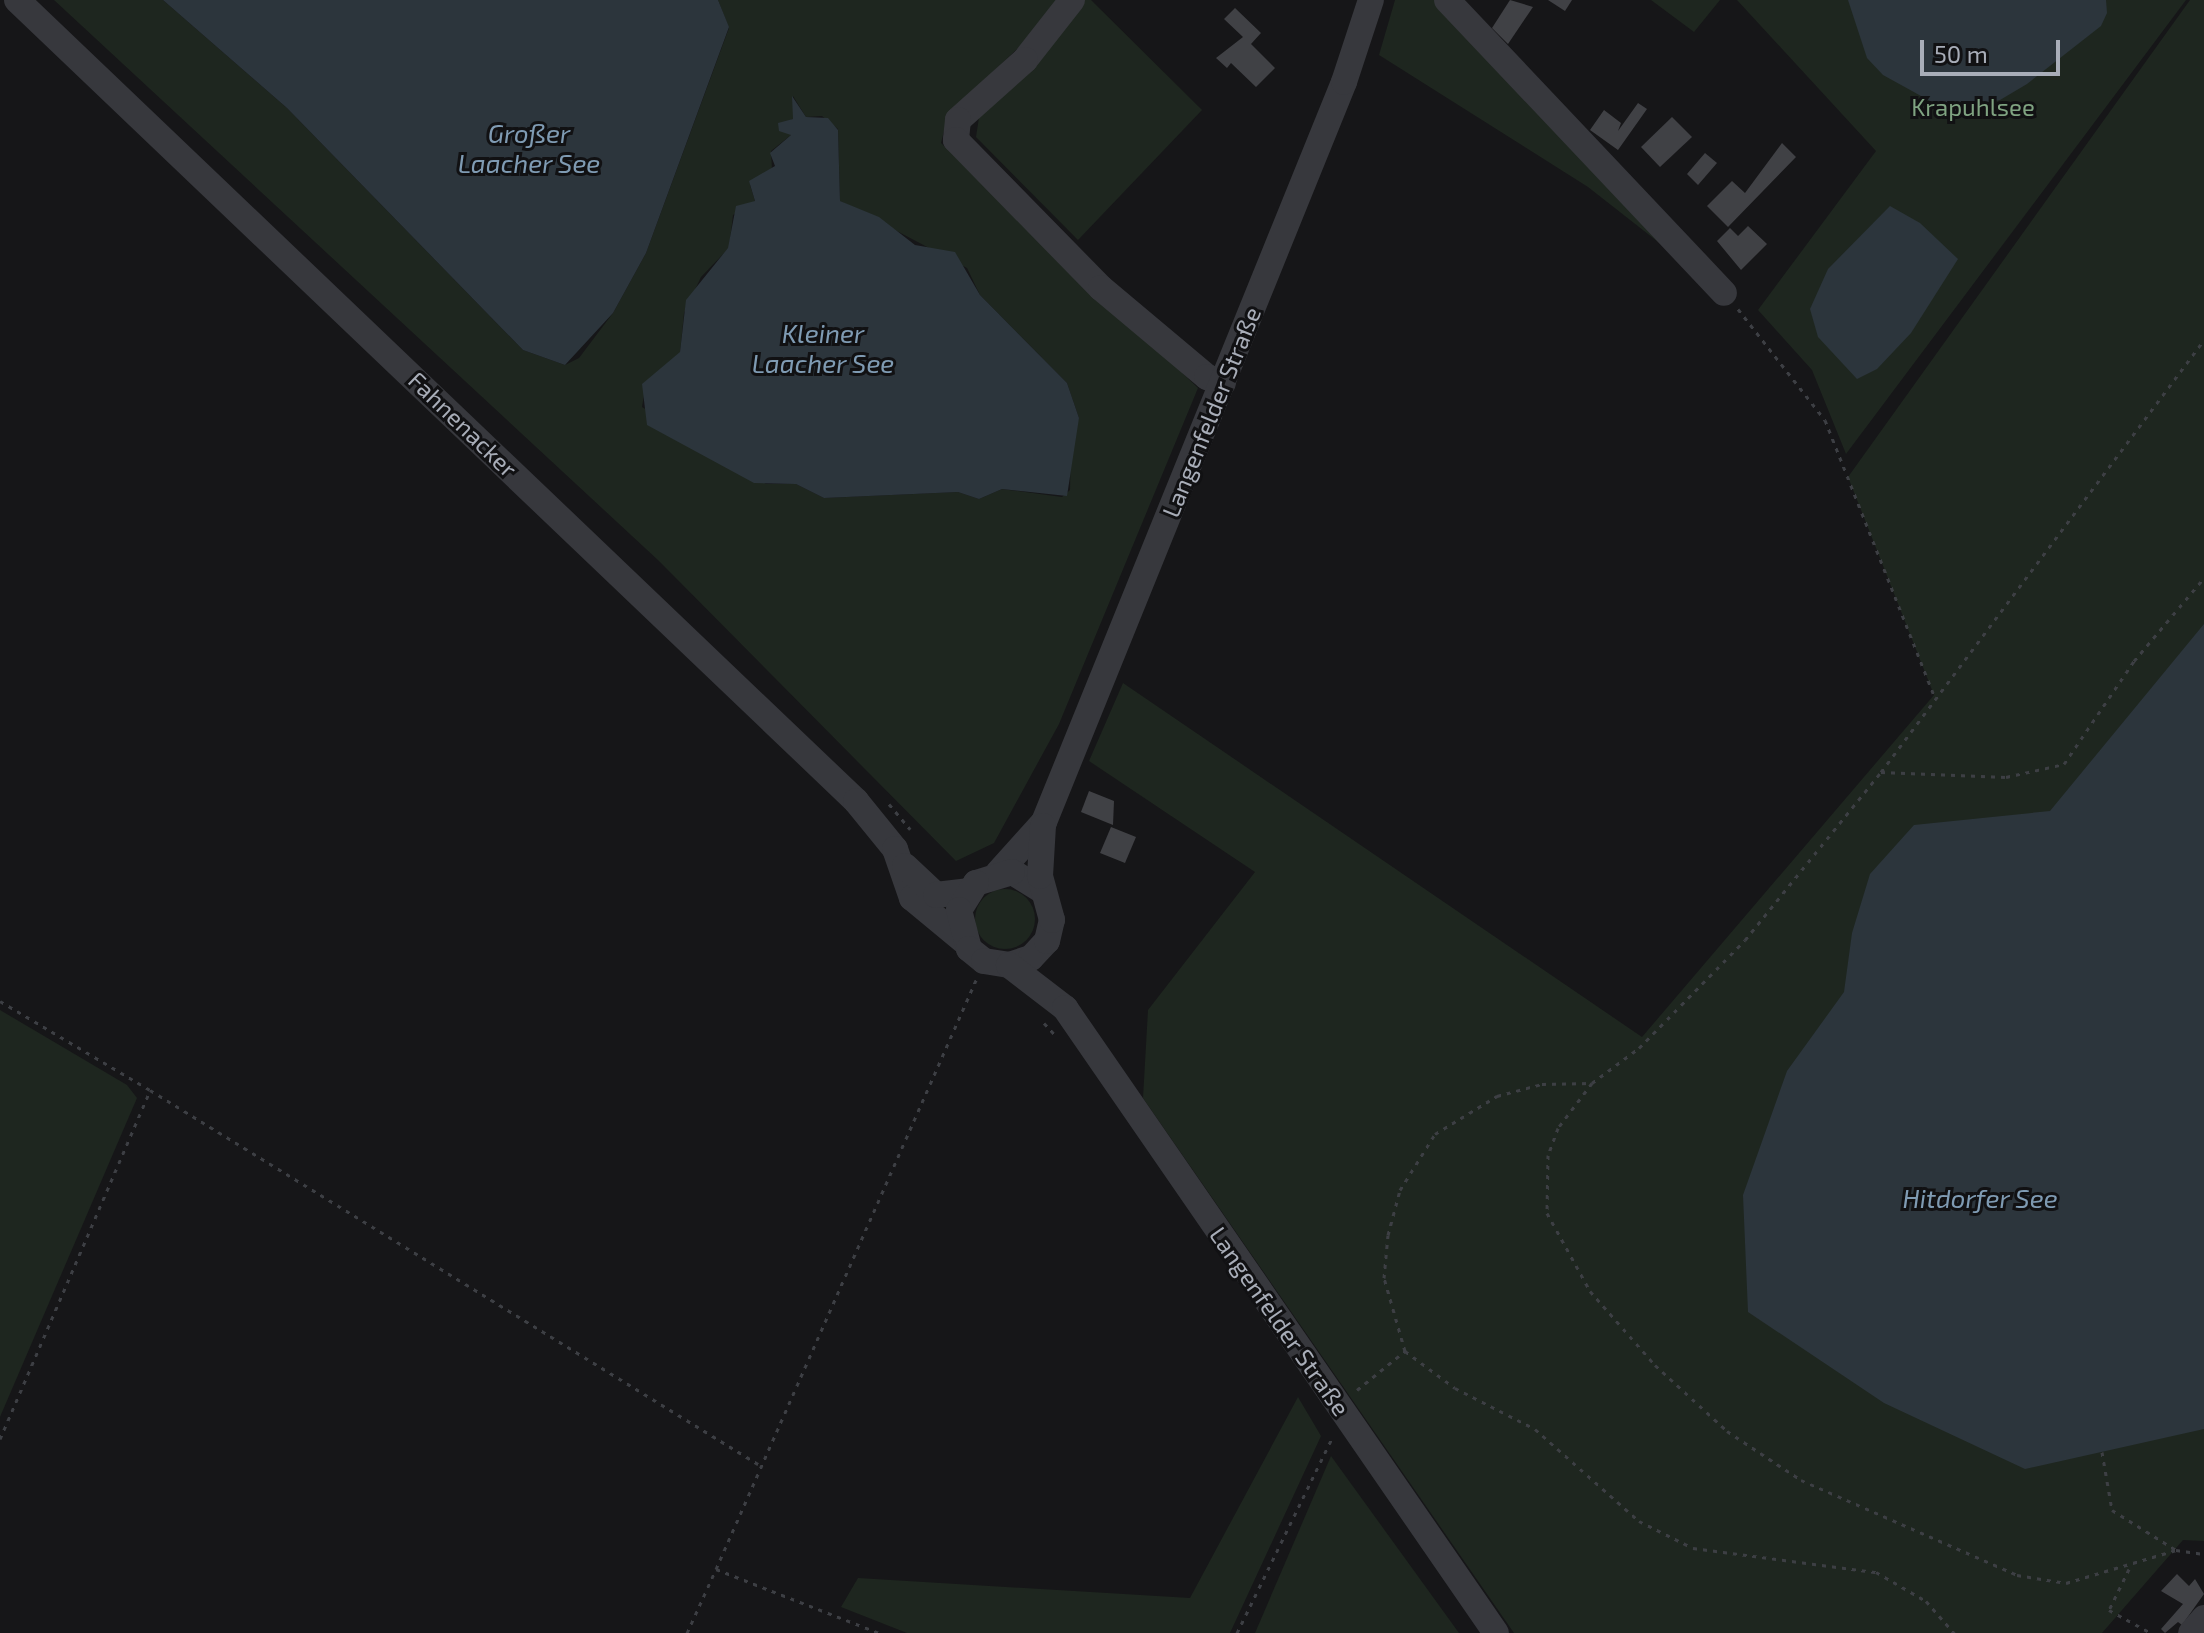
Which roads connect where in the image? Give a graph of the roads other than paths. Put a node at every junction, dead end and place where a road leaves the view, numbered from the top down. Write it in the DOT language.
graph roads {
  1 [pos="17,0"];
  2 [pos="1072,0"];
  3 [pos="1371,0"];
  4 [pos="1447,0"];
  5 [pos="1724,293"];
  6 [pos="1215,380"];
  7 [pos="1044,822"];
  8 [pos="898,857"];
  9 [pos="998,873"];
  10 [pos="968,891"];
  11 [pos="1043,891"];
  12 [pos="964,941"];
  13 [pos="1047,941"];
  14 [pos="984,972"];
  15 [pos="1065,1008"];
  16 [pos="2204,1618"];
  17 [pos="1496,1633"];
  18 [pos="2191,1633"];
  1 -- 8 [label="street, Fahnenacker"];
  2 -- 6 [label="street, Langenfelder Straße"];
  3 -- 6 [label="street, Langenfelder Straße"];
  4 -- 5 [label="street"];
  6 -- 7 [label="street, Langenfelder Straße"];
  7 -- 9 [label="street, Langenfelder Straße"];
  7 -- 11 [label="street, Langenfelder Straße"];
  8 -- 10 [label="street, Fahnenacker"];
  8 -- 12 [label="street, Fahnenacker"];
  9 -- 10 [label="street, Langenfelder Straße"];
  9 -- 11 [label="street"];
  10 -- 12 [label="street"];
  11 -- 13 [label="street, Langenfelder Straße"];
  12 -- 14 [label="street, Langenfelder Straße"];
  13 -- 14 [label="street"];
  13 -- 15 [label="street, Langenfelder Straße"];
  14 -- 15 [label="street, Langenfelder Straße"];
  15 -- 17 [label="street, Langenfelder Straße"];
  16 -- 18 [label="street"];
}
